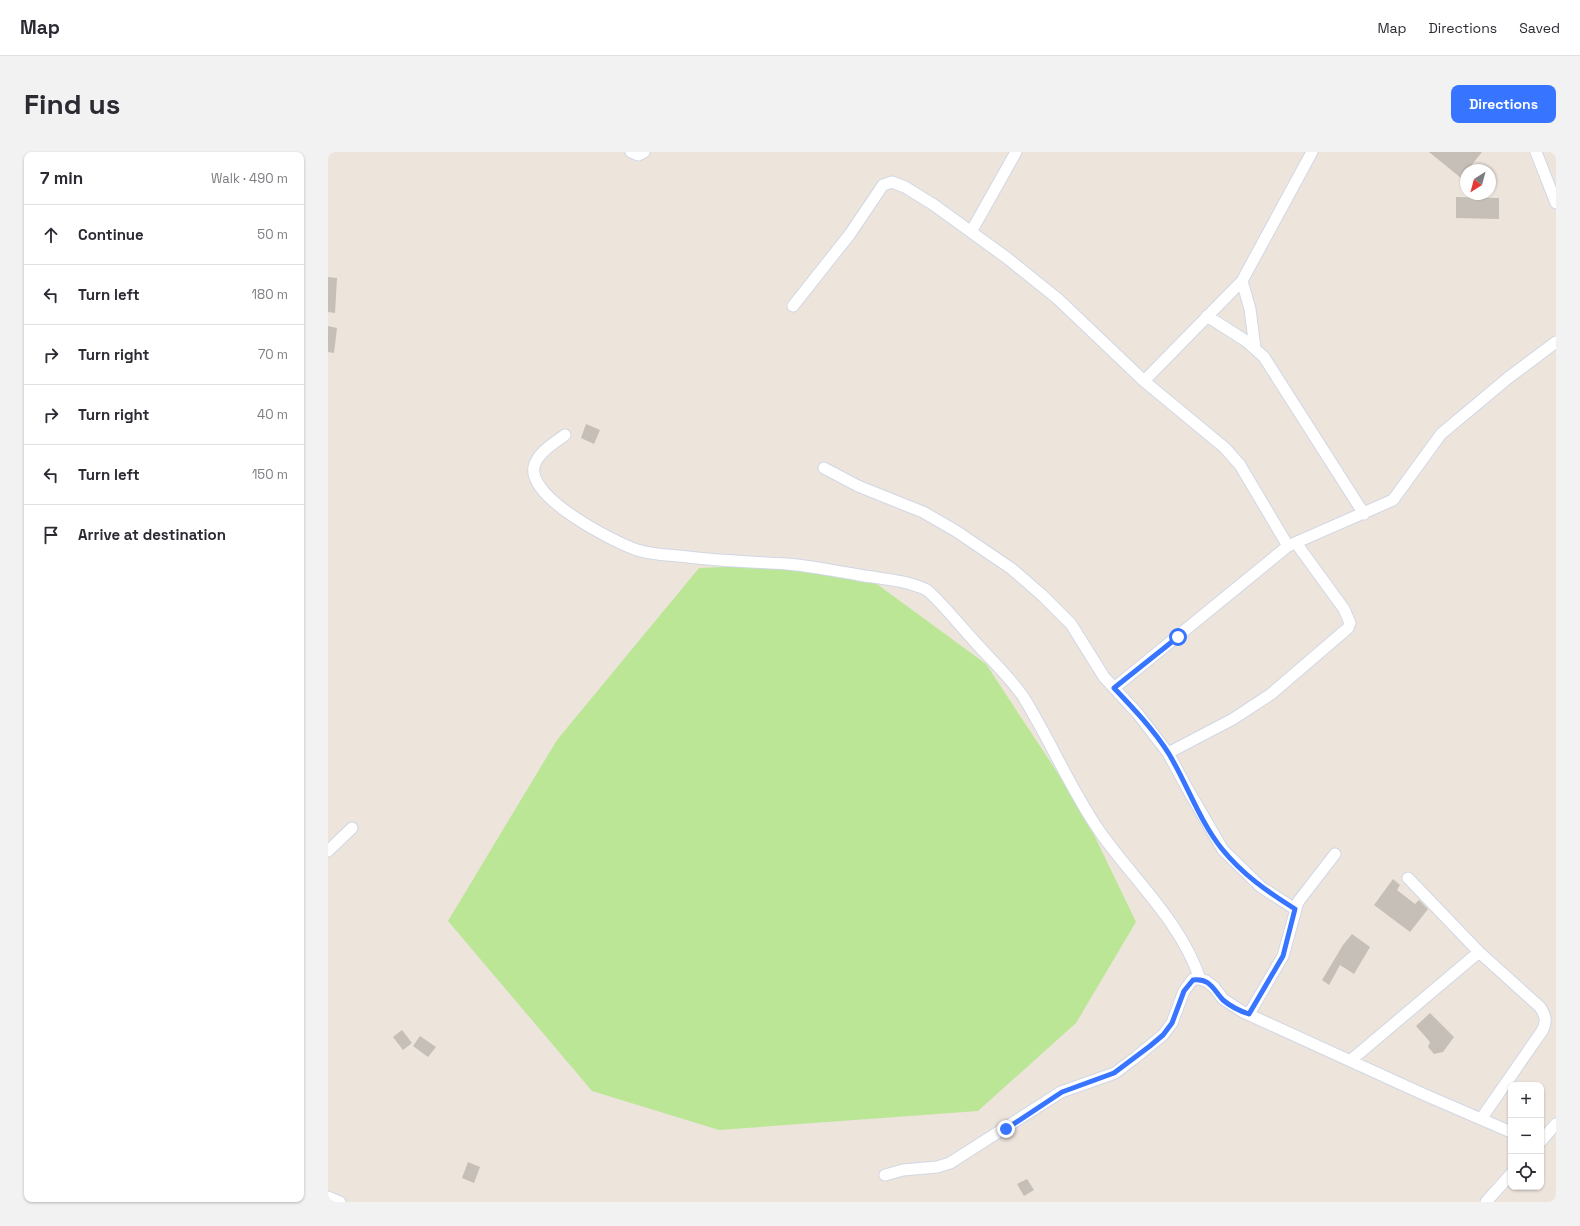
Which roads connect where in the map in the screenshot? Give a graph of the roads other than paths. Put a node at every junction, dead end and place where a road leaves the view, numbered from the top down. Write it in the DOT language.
graph roads {
  1 [pos="631,152"];
  2 [pos="644,152"];
  3 [pos="1016,152"];
  4 [pos="1312,152"];
  5 [pos="1536,152"];
  6 [pos="1556,203"];
  7 [pos="971,232"];
  8 [pos="1242,281"];
  9 [pos="793,306"];
  10 [pos="1207,316"];
  11 [pos="1556,342"];
  12 [pos="1255,348"];
  13 [pos="1144,381"];
  14 [pos="565,435"];
  15 [pos="824,468"];
  16 [pos="1364,514"];
  17 [pos="1292,545"];
  18 [pos="1114,688"];
  19 [pos="1168,753"];
  20 [pos="352,828"];
  21 [pos="328,851"];
  22 [pos="1335,854"];
  23 [pos="1408,878"];
  24 [pos="1295,909"];
  25 [pos="1479,952"];
  26 [pos="1200,979"];
  27 [pos="1249,1014"];
  28 [pos="1350,1061"];
  29 [pos="1481,1119"];
  30 [pos="1556,1124"];
  31 [pos="1508,1131"];
  32 [pos="1544,1138"];
  33 [pos="885,1175"];
  34 [pos="1508,1177"];
  35 [pos="1486,1202"];
  1 -- 2 [label="street"];
  3 -- 7 [label="street"];
  4 -- 8 [label="street"];
  5 -- 6 [label="street"];
  7 -- 9 [label="street"];
  7 -- 13 [label="street"];
  8 -- 10 [label="street"];
  8 -- 12 [label="street"];
  10 -- 12 [label="street"];
  10 -- 13 [label="street"];
  11 -- 16 [label="street"];
  12 -- 16 [label="street"];
  13 -- 17 [label="street"];
  14 -- 26 [label="street"];
  15 -- 18 [label="street"];
  16 -- 17 [label="street"];
  17 -- 18 [label="street"];
  17 -- 19 [label="street"];
  18 -- 19 [label="street"];
  19 -- 24 [label="street"];
  20 -- 21 [label="street"];
  22 -- 24 [label="street"];
  23 -- 25 [label="street"];
  24 -- 27 [label="street"];
  25 -- 28 [label="street"];
  25 -- 29 [label="street"];
  26 -- 27 [label="street"];
  26 -- 33 [label="street"];
  27 -- 28 [label="street"];
  28 -- 29 [label="street"];
  29 -- 31 [label="street"];
  30 -- 32 [label="street"];
  34 -- 35 [label="street"];
}
